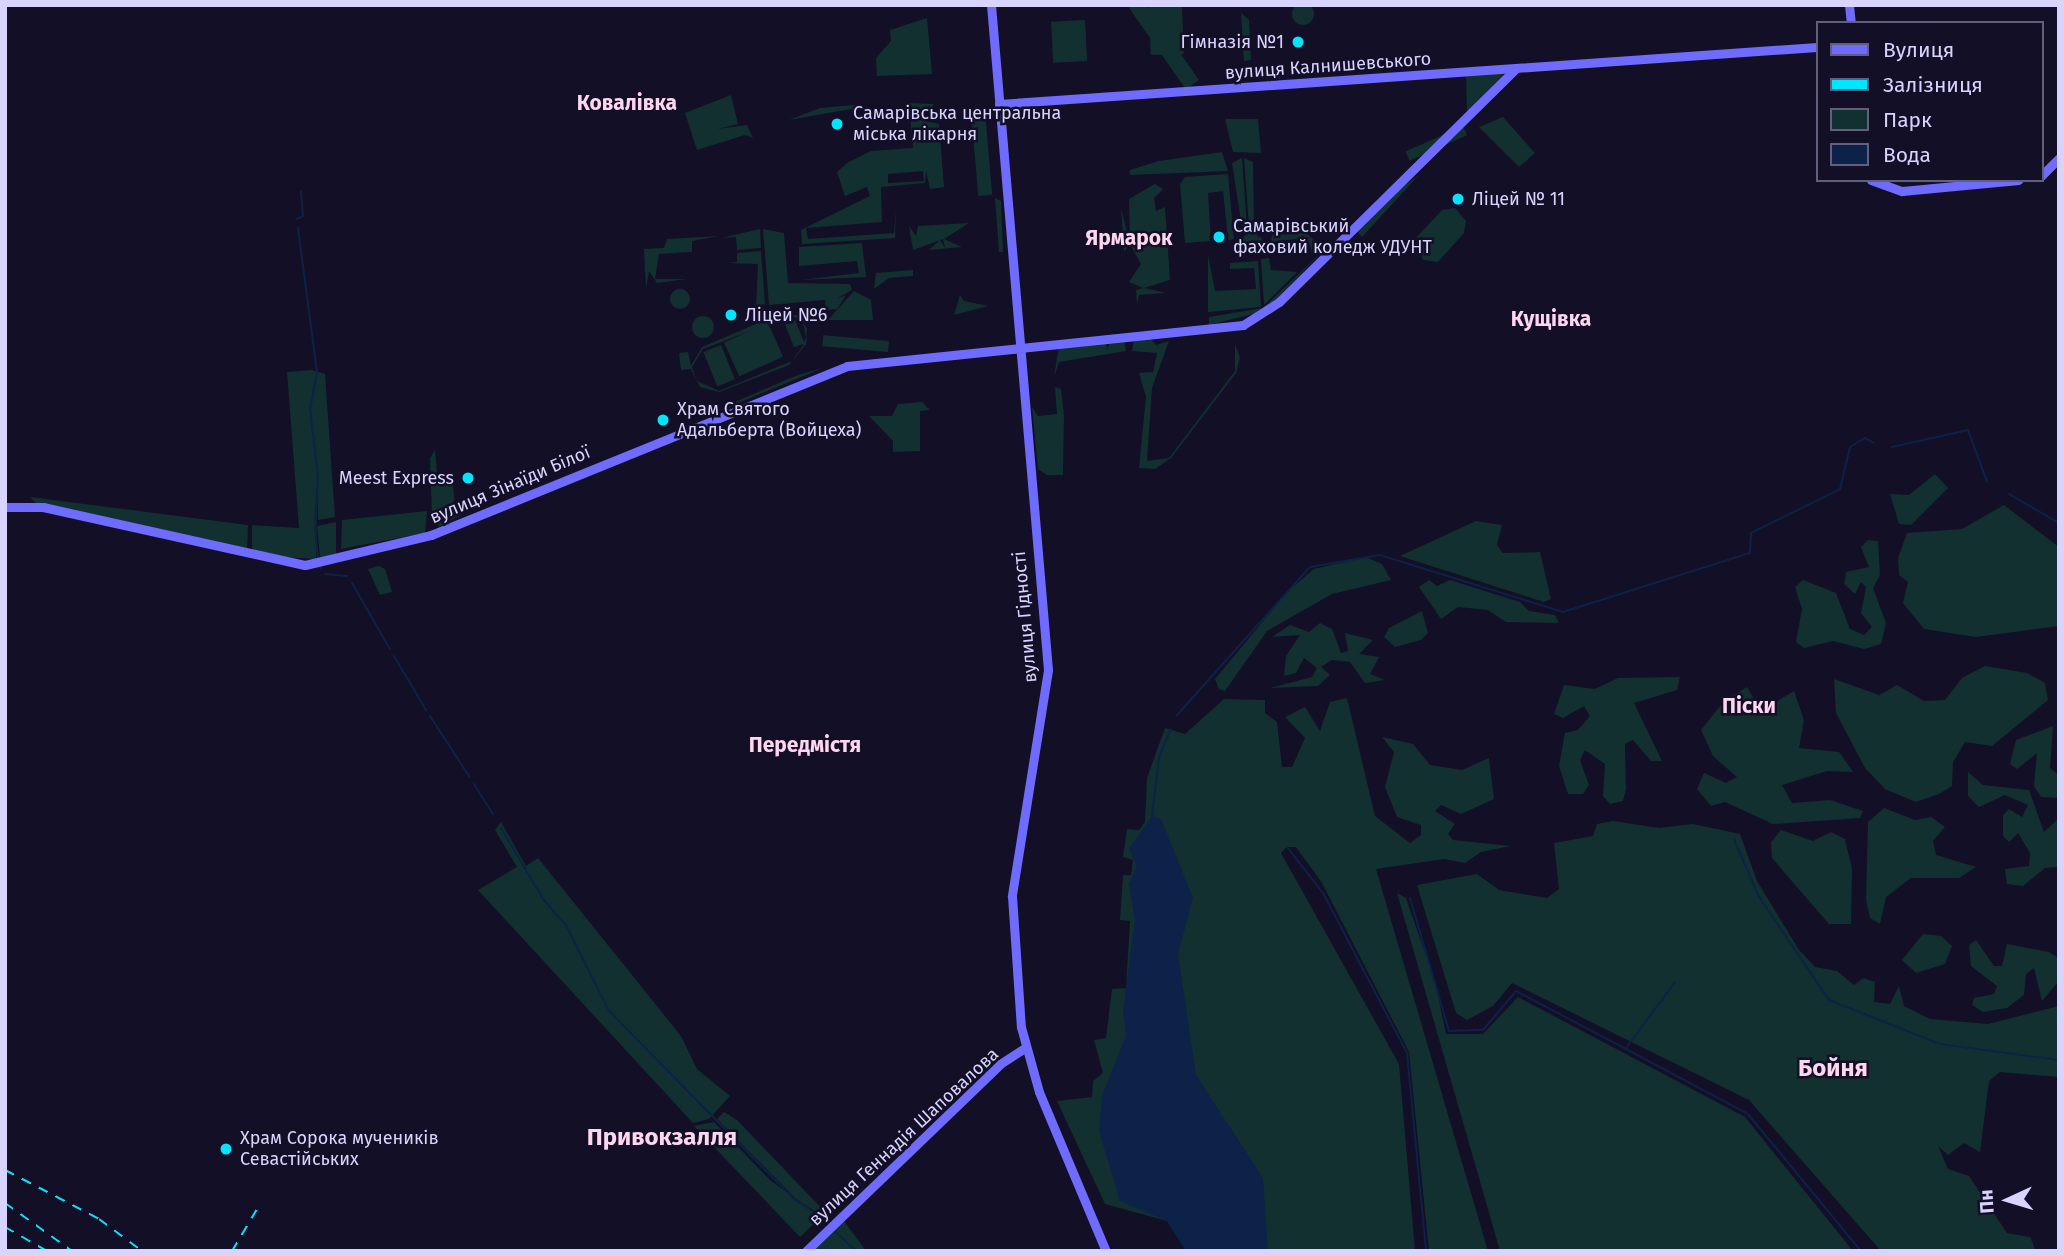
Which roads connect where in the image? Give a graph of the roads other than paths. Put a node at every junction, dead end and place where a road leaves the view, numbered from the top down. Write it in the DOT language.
graph roads {
  1 [pos="991,5"];
  2 [pos="1815,47"];
  3 [pos="1516,68"];
  4 [pos="999,104"];
  5 [pos="2057,161"];
  6 [pos="2043,174"];
  7 [pos="1877,182"];
  8 [pos="1997,182"];
  9 [pos="1018,346"];
  10 [pos="5,507"];
  11 [pos="1025,1048"];
  12 [pos="806,1251"];
  13 [pos="1106,1251"];
  1 -- 4 [label="street, вулиця Гідності"];
  2 -- 3 [label="street, вулиця Калнишевського"];
  3 -- 4 [label="street, вулиця Калнишевського"];
  3 -- 9 [label="street, вулиця Зінаїди Білої"];
  4 -- 9 [label="street, вулиця Гідності"];
  5 -- 6 [label="street"];
  7 -- 8 [label="street"];
  9 -- 10 [label="street, вулиця Зінаїди Білої"];
  9 -- 11 [label="street, вулиця Гідності"];
  11 -- 12 [label="street, вулиця Геннадія Шаповалова"];
  11 -- 13 [label="street, вулиця Гідності"];
}
